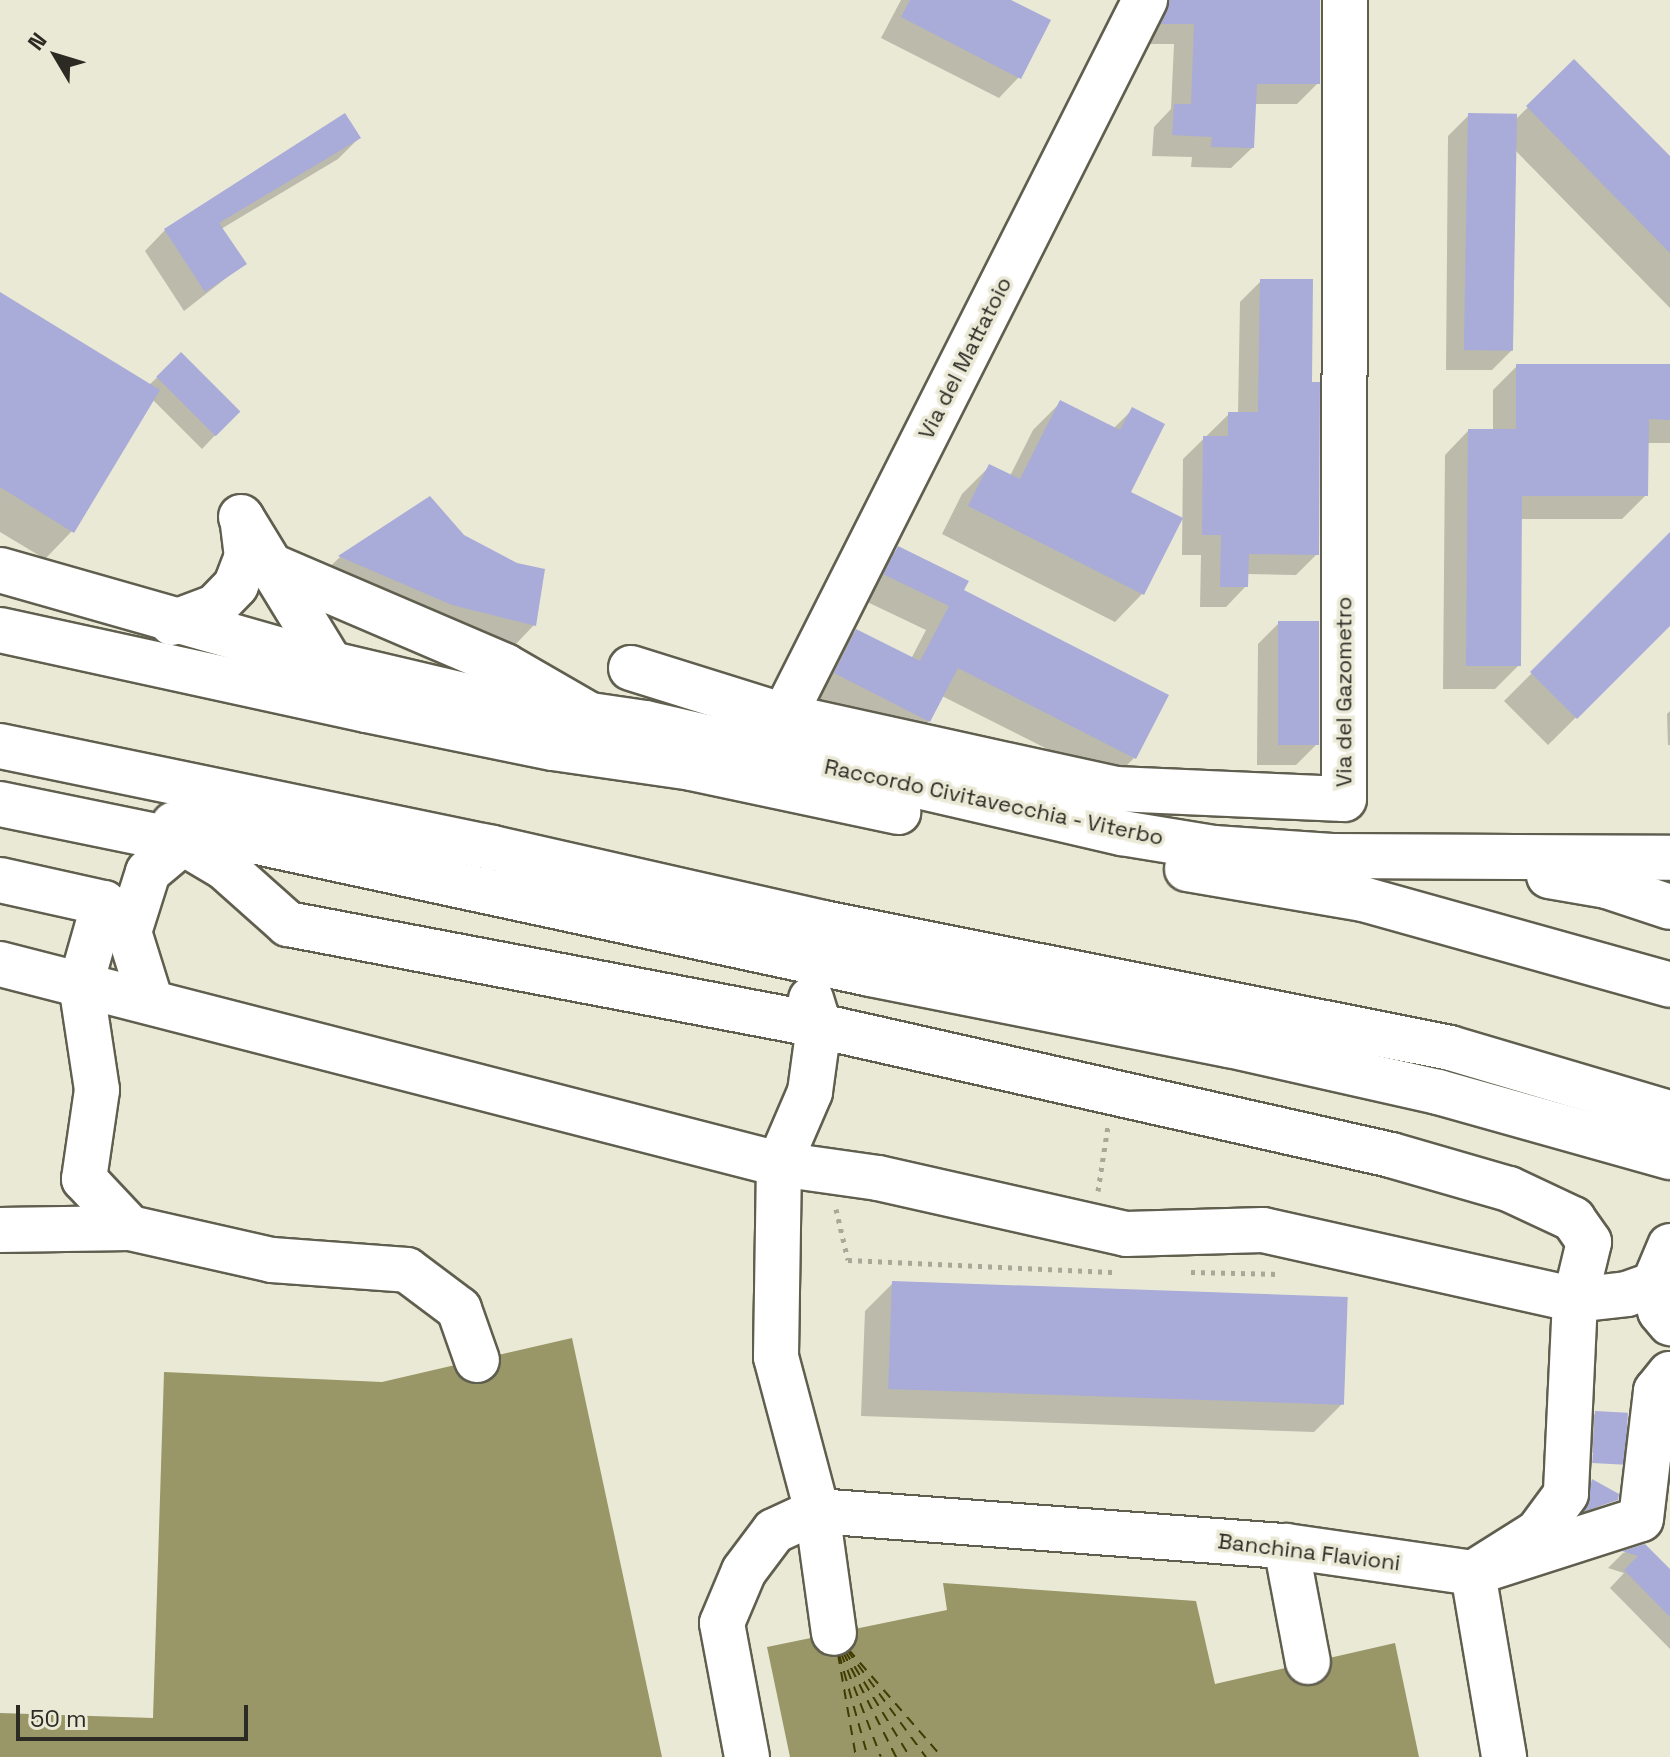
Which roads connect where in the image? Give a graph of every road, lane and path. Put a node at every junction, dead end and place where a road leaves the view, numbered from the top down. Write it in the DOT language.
graph roads {
  1 [pos="1145,0"];
  2 [pos="1345,0"];
  3 [pos="267,564"];
  4 [pos="0,570"];
  5 [pos="172,623"];
  6 [pos="0,630"];
  7 [pos="327,663"];
  8 [pos="631,668"];
  9 [pos="366,710"];
  10 [pos="590,715"];
  11 [pos="784,716"];
  12 [pos="0,746"];
  13 [pos="0,786"];
  14 [pos="0,804"];
  15 [pos="189,835"];
  16 [pos="1670,858"];
  17 [pos="1187,869"];
  18 [pos="0,880"];
  19 [pos="509,896"];
  20 [pos="1670,907"];
  21 [pos="0,964"];
  22 [pos="81,984"];
  23 [pos="1670,985"];
  24 [pos="150,999"];
  25 [pos="819,1026"];
  26 [pos="1670,1113"];
  27 [pos="1659,1158"];
  28 [pos="779,1164"];
  29 [pos="130,1228"];
  30 [pos="0,1230"];
  31 [pos="1665,1284"];
  32 [pos="1575,1300"];
  33 [pos="477,1360"];
  34 [pos="1670,1374"];
  35 [pos="817,1511"];
  36 [pos="1286,1546"];
  37 [pos="1473,1573"];
  38 [pos="834,1633"];
  39 [pos="1308,1662"];
  40 [pos="747,1757"];
  41 [pos="1504,1757"];
  1 -- 11 [label="main road, Via del Mattatoio"];
  2 -- 11 [label="main road, Via del Gazometro"];
  3 -- 5 [label="main road"];
  3 -- 7 [label="main road"];
  3 -- 10 [label="main road"];
  4 -- 5 [label="main road, Raccordo Civitavecchia - Viterbo"];
  5 -- 7 [label="main road, Raccordo Civitavecchia - Viterbo"];
  6 -- 9 [label="main road, Raccordo Civitavecchia - Viterbo"];
  7 -- 9 [label="main road"];
  7 -- 10 [label="main road, Raccordo Civitavecchia - Viterbo"];
  8 -- 11 [label="main road, Via del Gazometro"];
  9 -- 17 [label="main road, Raccordo Civitavecchia - Viterbo"];
  10 -- 16 [label="main road, Raccordo Civitavecchia - Viterbo"];
  12 -- 26 [label="main road"];
  13 -- 15 [label="main road"];
  14 -- 15 [label="main road"];
  15 -- 19 [label="main road"];
  15 -- 24 [label="main road"];
  15 -- 25 [label="main road"];
  17 -- 20 [label="main road, Raccordo Civitavecchia - Viterbo"];
  17 -- 23 [label="main road"];
  18 -- 22 [label="main road"];
  19 -- 25 [label="main road"];
  19 -- 27 [label="main road"];
  21 -- 22 [label="main road"];
  22 -- 24 [label="main road"];
  22 -- 29 [label="main road"];
  24 -- 28 [label="main road"];
  25 -- 28 [label="main road"];
  25 -- 32 [label="main road"];
  28 -- 32 [label="main road"];
  28 -- 35 [label="main road"];
  29 -- 30 [label="main road"];
  29 -- 33 [label="main road"];
  31 -- 32 [label="main road"];
  32 -- 37 [label="main road"];
  34 -- 37 [label="main road, Banchina Flavioni"];
  35 -- 36 [label="main road, Banchina Flavioni"];
  35 -- 38 [label="main road"];
  35 -- 40 [label="main road"];
  36 -- 37 [label="main road, Banchina Flavioni"];
  36 -- 39 [label="main road"];
  37 -- 41 [label="main road"];
}
